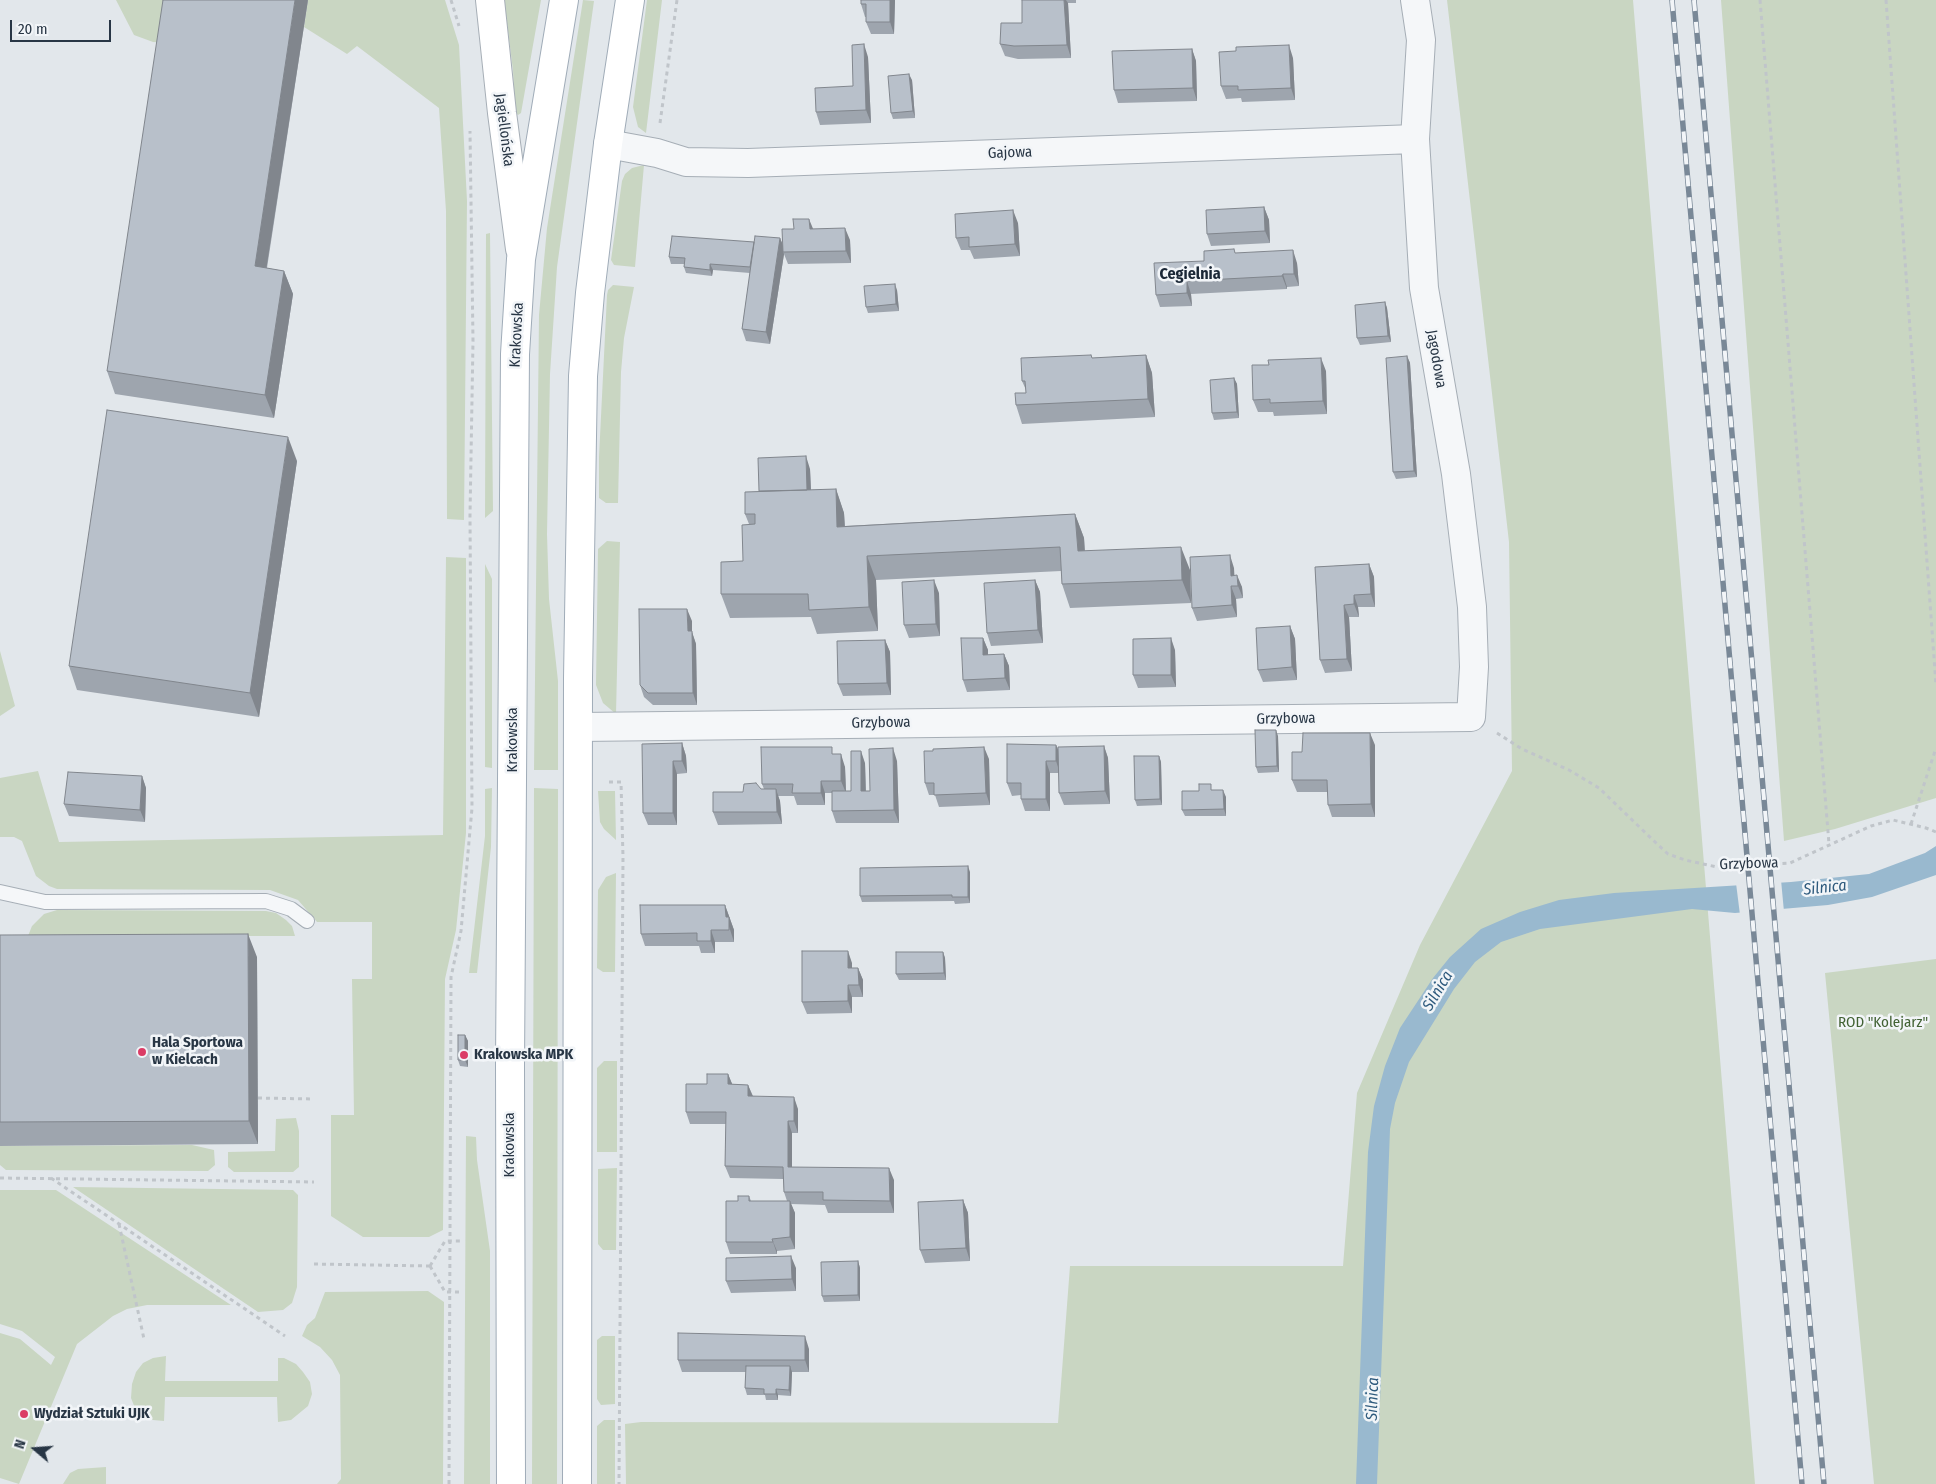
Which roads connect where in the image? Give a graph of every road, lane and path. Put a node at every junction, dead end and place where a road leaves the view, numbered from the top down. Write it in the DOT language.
graph roads {
  1 [pos="451,0"];
  2 [pos="490,0"];
  3 [pos="564,0"];
  4 [pos="630,0"];
  5 [pos="677,0"];
  6 [pos="1415,0"];
  7 [pos="1760,0"];
  8 [pos="1886,0"];
  9 [pos="460,29"];
  10 [pos="470,130"];
  11 [pos="1414,139"];
  12 [pos="608,144"];
  13 [pos="657,153"];
  14 [pos="522,259"];
  15 [pos="1936,685"];
  16 [pos="1471,717"];
  17 [pos="579,727"];
  18 [pos="1936,748"];
  19 [pos="621,782"];
  20 [pos="1911,824"];
  21 [pos="1936,832"];
  22 [pos="1829,844"];
  23 [pos="0,892"];
  24 [pos="307,920"];
  25 [pos="258,1098"];
  26 [pos="314,1099"];
  27 [pos="0,1178"];
  28 [pos="51,1178"];
  29 [pos="314,1182"];
  30 [pos="118,1224"];
  31 [pos="460,1240"];
  32 [pos="450,1241"];
  33 [pos="314,1264"];
  34 [pos="430,1266"];
  35 [pos="450,1292"];
  36 [pos="460,1292"];
  37 [pos="285,1336"];
  38 [pos="144,1339"];
  39 [pos="449,1484"];
  40 [pos="511,1484"];
  41 [pos="577,1484"];
  42 [pos="619,1484"];
  1 -- 9 [label="path"];
  2 -- 14 [label="main road, Jagiellońska"];
  3 -- 14 [label="main road, Krakowska"];
  4 -- 12 [label="main road"];
  5 -- 13 [label="path"];
  6 -- 11 [label="street, Jagodowa"];
  7 -- 22 [label="path"];
  8 -- 15 [label="path"];
  10 -- 32 [label="path"];
  11 -- 13 [label="street, Gajowa"];
  11 -- 16 [label="street, Jagodowa"];
  12 -- 13 [label="street, Gajowa"];
  12 -- 17 [label="main road"];
  14 -- 40 [label="main road, Krakowska"];
  16 -- 17 [label="street, Grzybowa"];
  16 -- 22 [label="path, Grzybowa"];
  17 -- 41 [label="main road"];
  18 -- 20 [label="path"];
  19 -- 42 [label="path"];
  20 -- 21 [label="path, Grzybowa"];
  20 -- 22 [label="path, Grzybowa"];
  23 -- 24 [label="lane"];
  25 -- 26 [label="path"];
  27 -- 28 [label="path"];
  28 -- 29 [label="path"];
  28 -- 30 [label="path"];
  30 -- 37 [label="path"];
  30 -- 38 [label="path"];
  31 -- 32 [label="path"];
  32 -- 34 [label="path"];
  32 -- 35 [label="path"];
  33 -- 34 [label="path"];
  34 -- 35 [label="path"];
  35 -- 36 [label="path"];
  35 -- 39 [label="path"];
}
